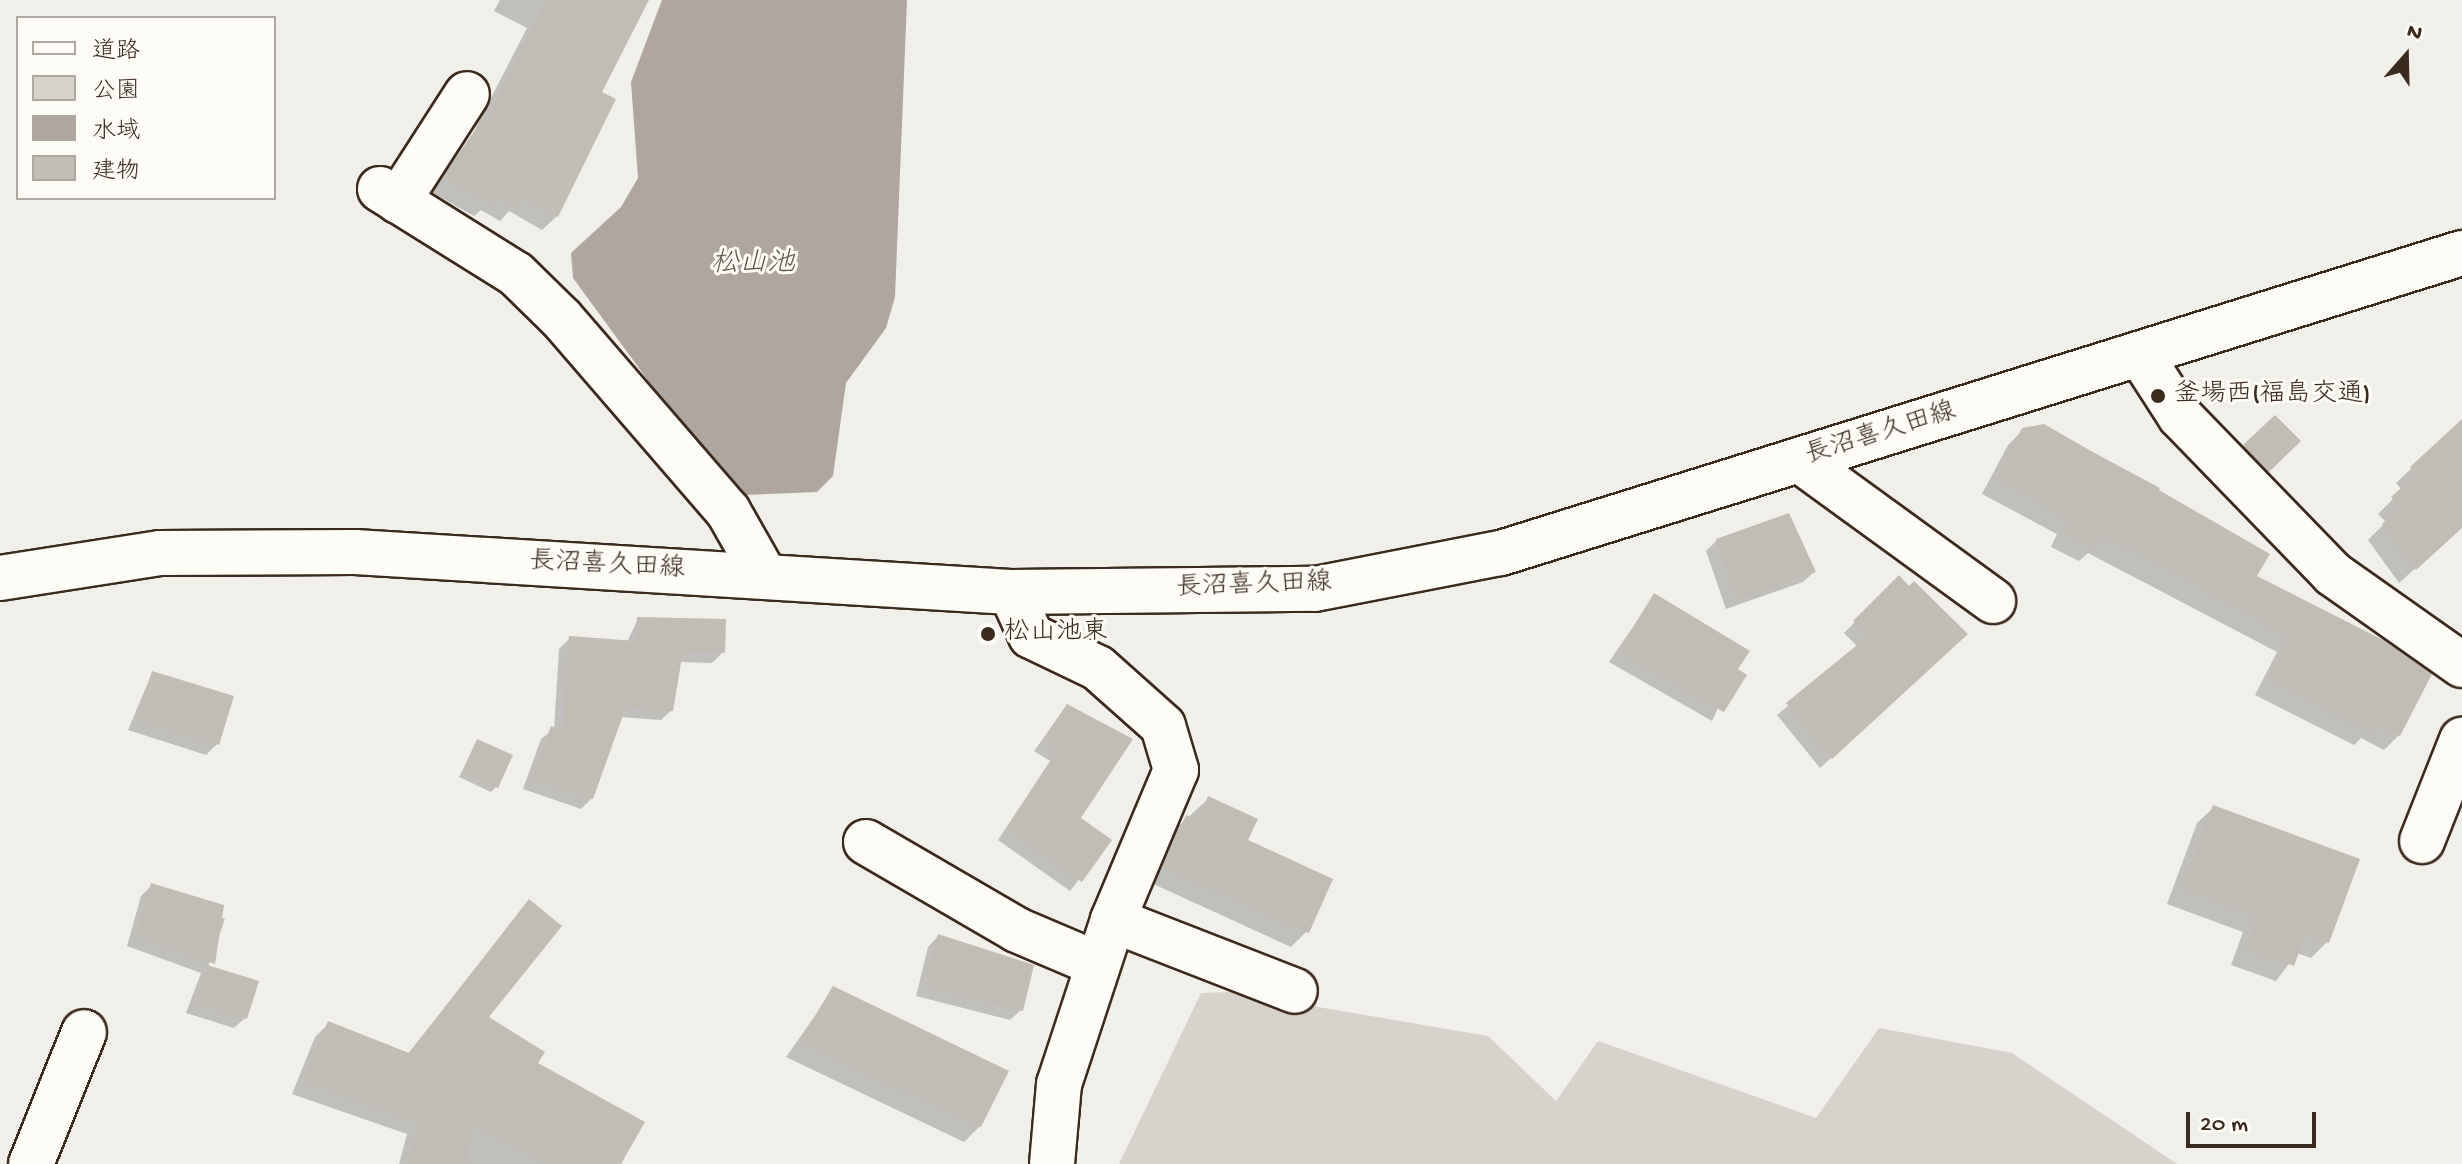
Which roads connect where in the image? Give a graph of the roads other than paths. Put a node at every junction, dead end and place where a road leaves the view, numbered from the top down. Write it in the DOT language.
graph roads {
  1 [pos="467,94"];
  2 [pos="2462,253"];
  3 [pos="2140,354"];
  4 [pos="1799,460"];
  5 [pos="765,576"];
  6 [pos="0,578"];
  7 [pos="1011,592"];
  8 [pos="1993,601"];
  9 [pos="2462,665"];
  10 [pos="2462,740"];
  11 [pos="2422,841"];
  12 [pos="866,842"];
  13 [pos="1113,920"];
  14 [pos="1097,964"];
  15 [pos="1295,991"];
  16 [pos="84,1032"];
  17 [pos="31,1164"];
  18 [pos="1052,1164"];
  1 -- 5 [label="street"];
  2 -- 3 [label="street, 長沼喜久田線"];
  3 -- 4 [label="street, 長沼喜久田線"];
  3 -- 9 [label="street"];
  4 -- 7 [label="street, 長沼喜久田線"];
  4 -- 8 [label="street"];
  5 -- 6 [label="street, 長沼喜久田線"];
  5 -- 7 [label="street, 長沼喜久田線"];
  7 -- 13 [label="street"];
  10 -- 11 [label="street"];
  12 -- 14 [label="street"];
  13 -- 14 [label="street"];
  13 -- 15 [label="street"];
  14 -- 18 [label="street"];
  16 -- 17 [label="street"];
}
